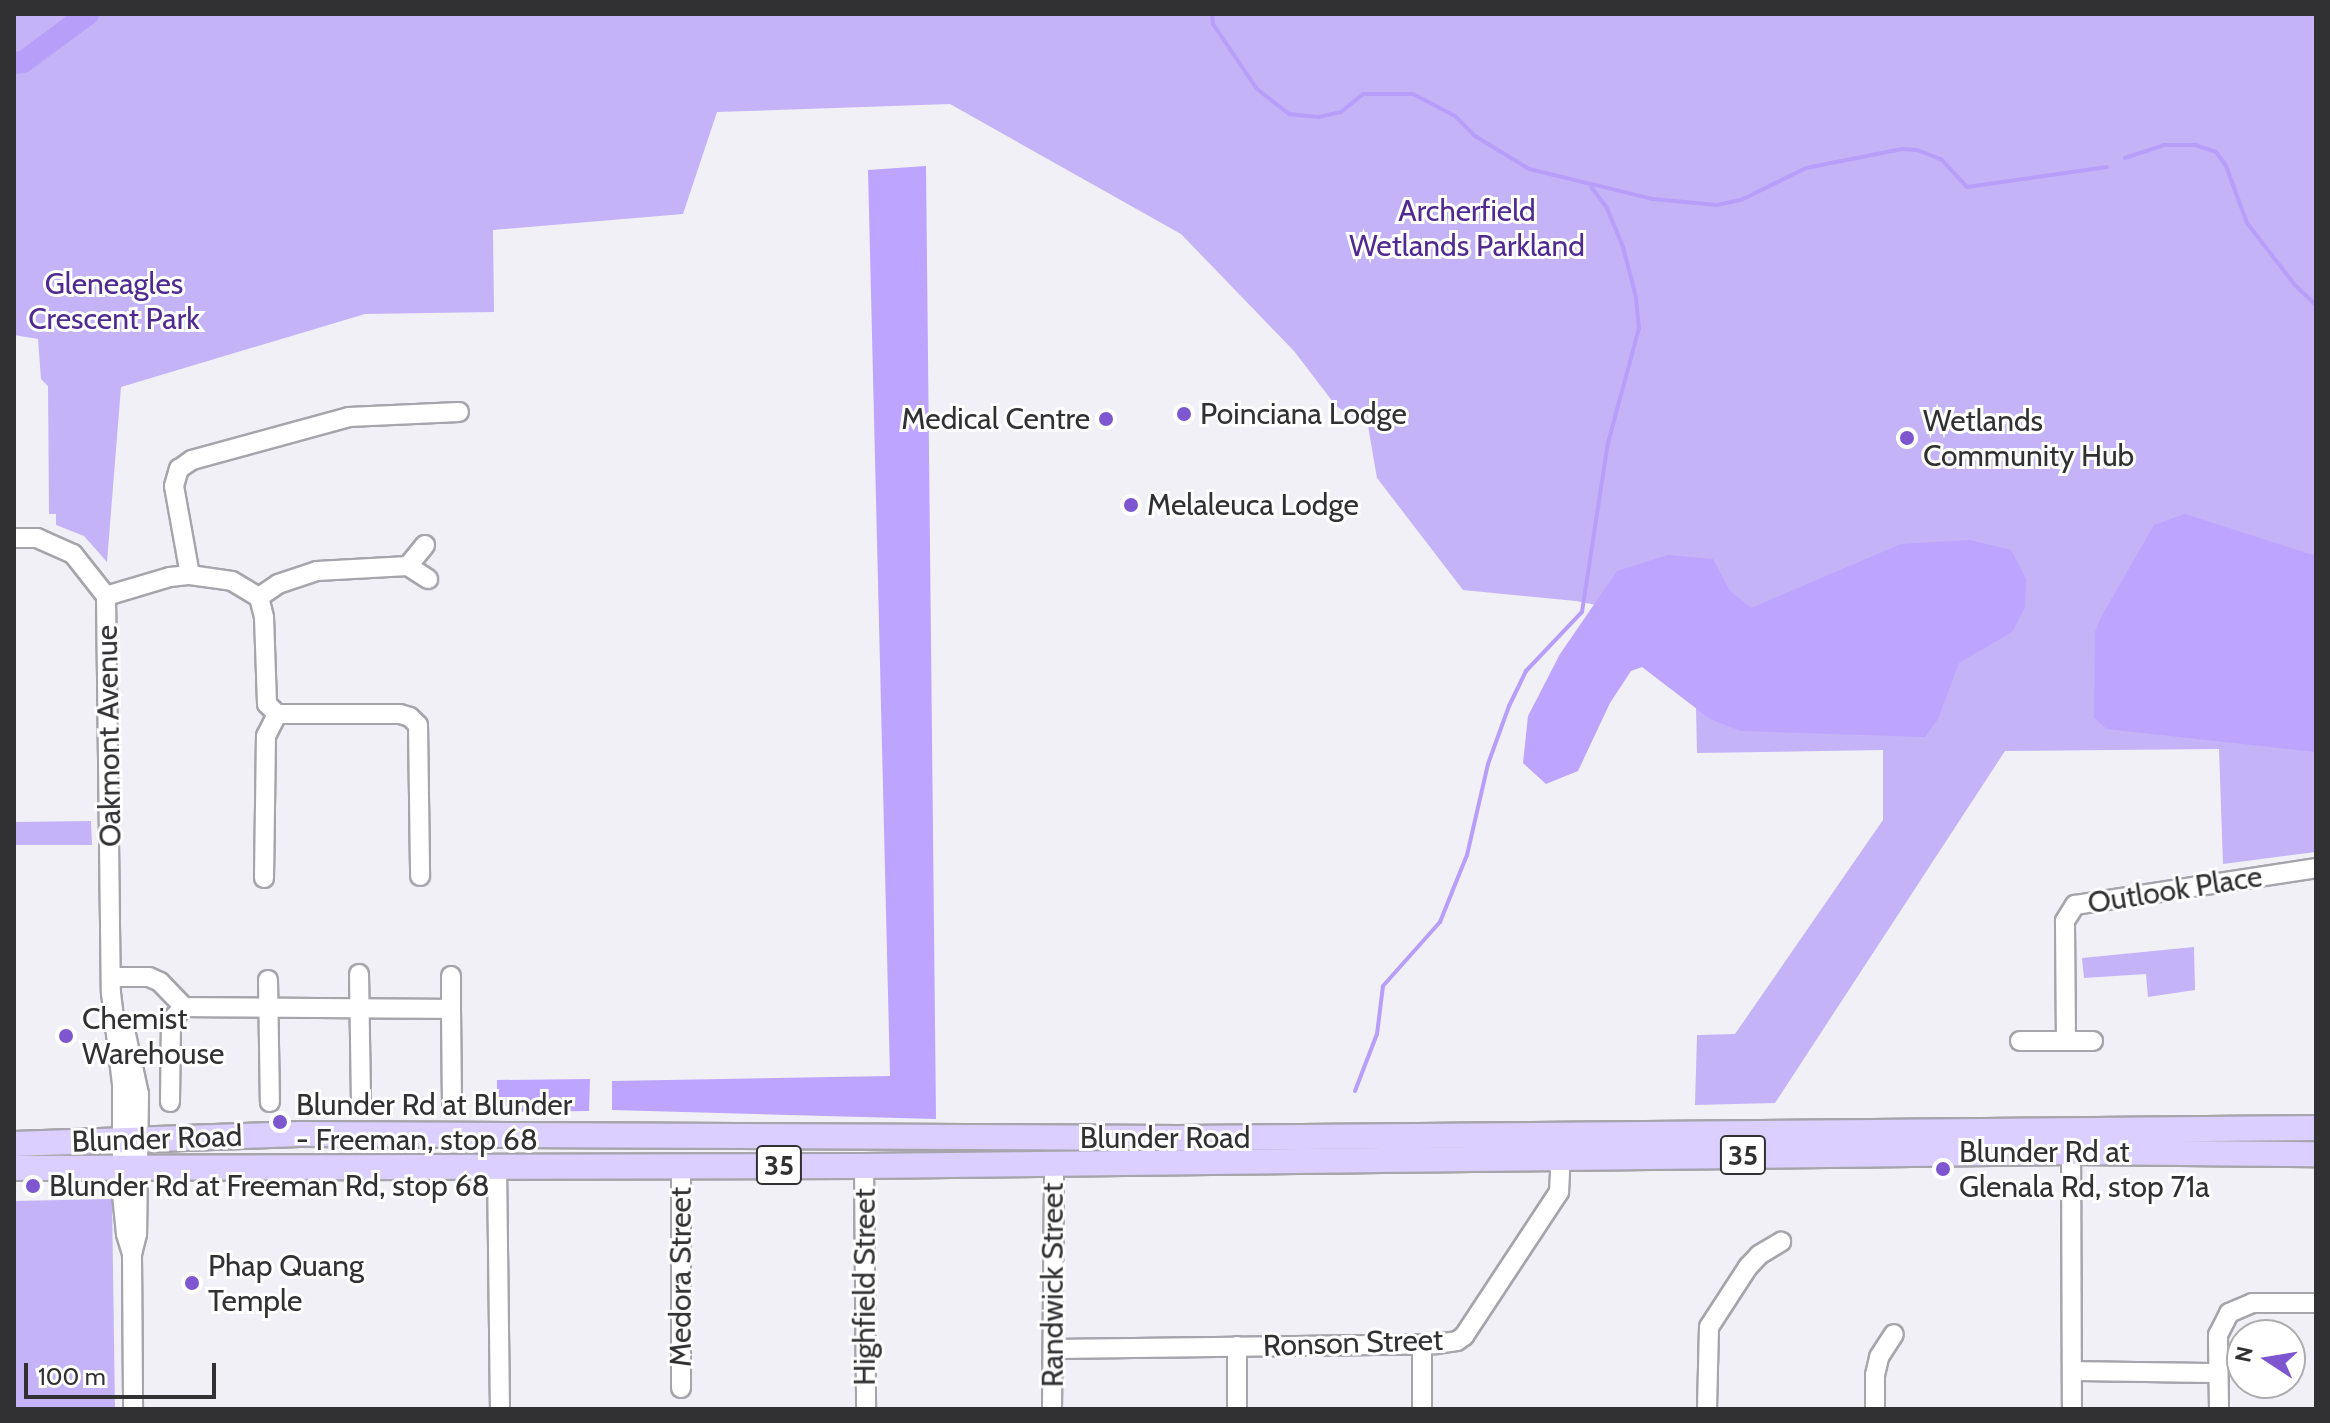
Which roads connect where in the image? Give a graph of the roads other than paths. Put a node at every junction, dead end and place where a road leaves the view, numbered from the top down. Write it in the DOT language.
graph roads {
  1 [pos="459,412"];
  2 [pos="14,538"];
  3 [pos="425,545"];
  4 [pos="408,566"];
  5 [pos="190,575"];
  6 [pos="428,579"];
  7 [pos="106,596"];
  8 [pos="259,597"];
  9 [pos="277,714"];
  10 [pos="2316,868"];
  11 [pos="420,876"];
  12 [pos="264,878"];
  13 [pos="359,974"];
  14 [pos="451,976"];
  15 [pos="268,980"];
  16 [pos="111,985"];
  17 [pos="184,1007"];
  18 [pos="269,1009"];
  19 [pos="451,1009"];
  20 [pos="360,1010"];
  21 [pos="2066,1040"];
  22 [pos="2020,1041"];
  23 [pos="2093,1041"];
  24 [pos="170,1102"];
  25 [pos="270,1102"];
  26 [pos="361,1102"];
  27 [pos="452,1105"];
  28 [pos="2316,1128"];
  29 [pos="1546,1132"];
  30 [pos="2071,1140"];
  31 [pos="130,1141"];
  32 [pos="14,1144"];
  33 [pos="2316,1154"];
  34 [pos="1556,1156"];
  35 [pos="1054,1161"];
  36 [pos="681,1165"];
  37 [pos="497,1166"];
  38 [pos="864,1166"];
  39 [pos="130,1167"];
  40 [pos="14,1168"];
  41 [pos="1781,1242"];
  42 [pos="2316,1303"];
  43 [pos="1894,1334"];
  44 [pos="1422,1344"];
  45 [pos="1237,1346"];
  46 [pos="1054,1349"];
  47 [pos="2072,1371"];
  48 [pos="2218,1373"];
  49 [pos="681,1388"];
  50 [pos="133,1409"];
  51 [pos="500,1409"];
  52 [pos="866,1409"];
  53 [pos="1052,1409"];
  54 [pos="1237,1409"];
  55 [pos="1422,1409"];
  56 [pos="1707,1409"];
  57 [pos="1875,1409"];
  58 [pos="2072,1409"];
  59 [pos="2219,1409"];
  1 -- 5 [label="street"];
  2 -- 7 [label="street, Oakmont Avenue"];
  3 -- 4 [label="street"];
  4 -- 6 [label="street"];
  4 -- 8 [label="street"];
  5 -- 7 [label="street"];
  5 -- 8 [label="street"];
  7 -- 16 [label="street, Oakmont Avenue"];
  8 -- 9 [label="street"];
  9 -- 11 [label="street"];
  9 -- 12 [label="street"];
  10 -- 21 [label="street, Outlook Place"];
  13 -- 20 [label="street"];
  14 -- 19 [label="street"];
  15 -- 18 [label="street"];
  16 -- 17 [label="street"];
  16 -- 31 [label="street, Oakmont Avenue"];
  17 -- 18 [label="street"];
  17 -- 24 [label="street"];
  18 -- 20 [label="street"];
  18 -- 25 [label="street"];
  19 -- 20 [label="street"];
  19 -- 27 [label="street"];
  20 -- 26 [label="street"];
  21 -- 22 [label="street"];
  21 -- 23 [label="street"];
  28 -- 30 [label="main road, Blunder Road / 35"];
  29 -- 30 [label="main road, Blunder Road / 35"];
  29 -- 31 [label="main road, Blunder Road / 35"];
  29 -- 34 [label="street, Ronson Street"];
  30 -- 33 [label="main road, Blunder Road / 35"];
  30 -- 34 [label="main road, Blunder Road / 35"];
  30 -- 47 [label="street"];
  31 -- 32 [label="main road, Blunder Road / 35"];
  31 -- 39 [label="street, Oakmont Avenue"];
  34 -- 35 [label="main road, Blunder Road / 35"];
  34 -- 44 [label="street, Ronson Street"];
  35 -- 38 [label="main road, Blunder Road / 35"];
  35 -- 46 [label="street, Randwick Street"];
  36 -- 37 [label="main road, Blunder Road / 35"];
  36 -- 38 [label="main road, Blunder Road / 35"];
  36 -- 49 [label="street, Medora Street"];
  37 -- 39 [label="main road, Blunder Road / 35"];
  37 -- 51 [label="street"];
  38 -- 52 [label="street, Highfield Street"];
  39 -- 40 [label="main road, Blunder Road / 35"];
  39 -- 50 [label="street, Oakmont Avenue"];
  41 -- 56 [label="street"];
  42 -- 48 [label="street"];
  43 -- 57 [label="street"];
  44 -- 45 [label="street, Ronson Street"];
  44 -- 55 [label="street"];
  45 -- 46 [label="street, Ronson Street"];
  45 -- 54 [label="street"];
  46 -- 53 [label="street, Randwick Street"];
  47 -- 48 [label="street"];
  47 -- 58 [label="street"];
  48 -- 59 [label="street"];
}
